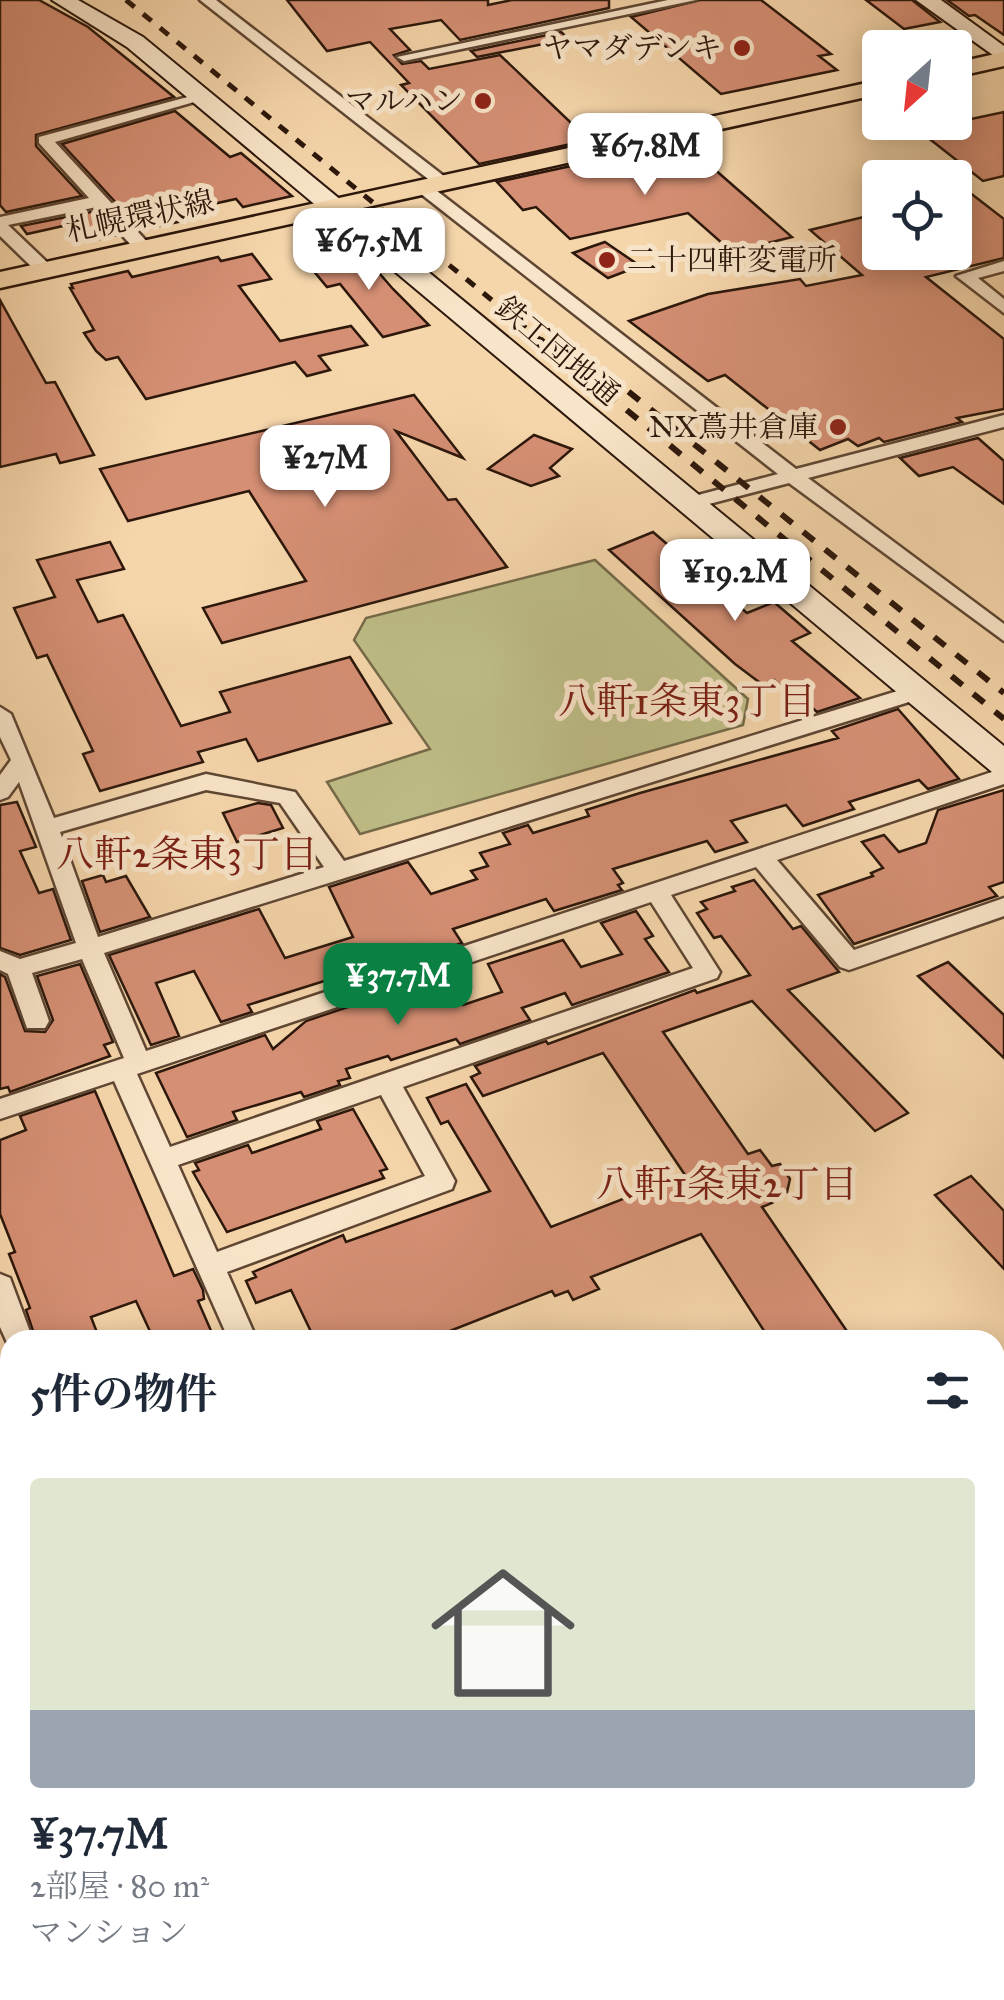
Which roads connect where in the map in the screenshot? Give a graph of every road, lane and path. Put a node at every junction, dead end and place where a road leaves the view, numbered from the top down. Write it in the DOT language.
graph roads {
  1 [pos="63,0"];
  2 [pos="206,0"];
  3 [pos="689,0"];
  4 [pos="927,0"];
  5 [pos="404,57"];
  6 [pos="1004,58"];
  7 [pos="972,66"];
  8 [pos="862,91"];
  9 [pos="200,98"];
  10 [pos="433,185"];
  11 [pos="100,201"];
  12 [pos="335,208"];
  13 [pos="3,234"];
  14 [pos="144,249"];
  15 [pos="1004,266"];
  16 [pos="44,270"];
  17 [pos="0,280"];
  18 [pos="1004,308"];
  19 [pos="1004,422"];
  20 [pos="791,476"];
  21 [pos="690,503"];
  22 [pos="1004,634"];
  23 [pos="917,692"];
  24 [pos="0,716"];
  25 [pos="22,760"];
  26 [pos="1004,764"];
  27 [pos="1004,776"];
  28 [pos="0,792"];
  29 [pos="47,828"];
  30 [pos="762,858"];
  31 [pos="338,870"];
  32 [pos="657,893"];
  33 [pos="1004,907"];
  34 [pos="90,948"];
  35 [pos="9,964"];
  36 [pos="36,1021"];
  37 [pos="130,1066"];
  38 [pos="387,1082"];
  39 [pos="0,1109"];
  40 [pos="162,1160"];
  41 [pos="210,1266"];
  42 [pos="0,1286"];
  43 [pos="15,1330"];
  44 [pos="239,1330"];
  1 -- 9 [label="street, 鉄工団地通"];
  2 -- 10 [label="street"];
  3 -- 5 [label="street"];
  4 -- 6 [label="street"];
  6 -- 7 [label="main road"];
  8 -- 10 [label="main road, 札幌環状線"];
  9 -- 11 [label="street"];
  9 -- 12 [label="street, 鉄工団地通"];
  10 -- 12 [label="main road, 札幌環状線"];
  10 -- 20 [label="street"];
  11 -- 13 [label="street"];
  11 -- 14 [label="street"];
  12 -- 14 [label="main road, 札幌環状線"];
  12 -- 21 [label="street, 鉄工団地通"];
  13 -- 16 [label="street"];
  14 -- 16 [label="main road, 札幌環状線"];
  15 -- 18 [label="street"];
  16 -- 17 [label="main road, 札幌環状線"];
  19 -- 20 [label="street"];
  20 -- 21 [label="street"];
  20 -- 22 [label="street"];
  21 -- 23 [label="street, 鉄工団地通"];
  23 -- 26 [label="street, 鉄工団地通"];
  23 -- 31 [label="street"];
  24 -- 25 [label="street"];
  25 -- 28 [label="street"];
  25 -- 29 [label="street"];
  27 -- 30 [label="street"];
  29 -- 31 [label="street"];
  29 -- 34 [label="street"];
  30 -- 32 [label="street"];
  30 -- 33 [label="street"];
  31 -- 34 [label="street"];
  32 -- 37 [label="street"];
  32 -- 38 [label="street"];
  34 -- 35 [label="street"];
  34 -- 37 [label="street"];
  35 -- 36 [label="street"];
  37 -- 39 [label="street"];
  37 -- 40 [label="street"];
  38 -- 40 [label="street"];
  38 -- 41 [label="street"];
  40 -- 41 [label="street"];
  41 -- 44 [label="street"];
  42 -- 43 [label="street"];
}
